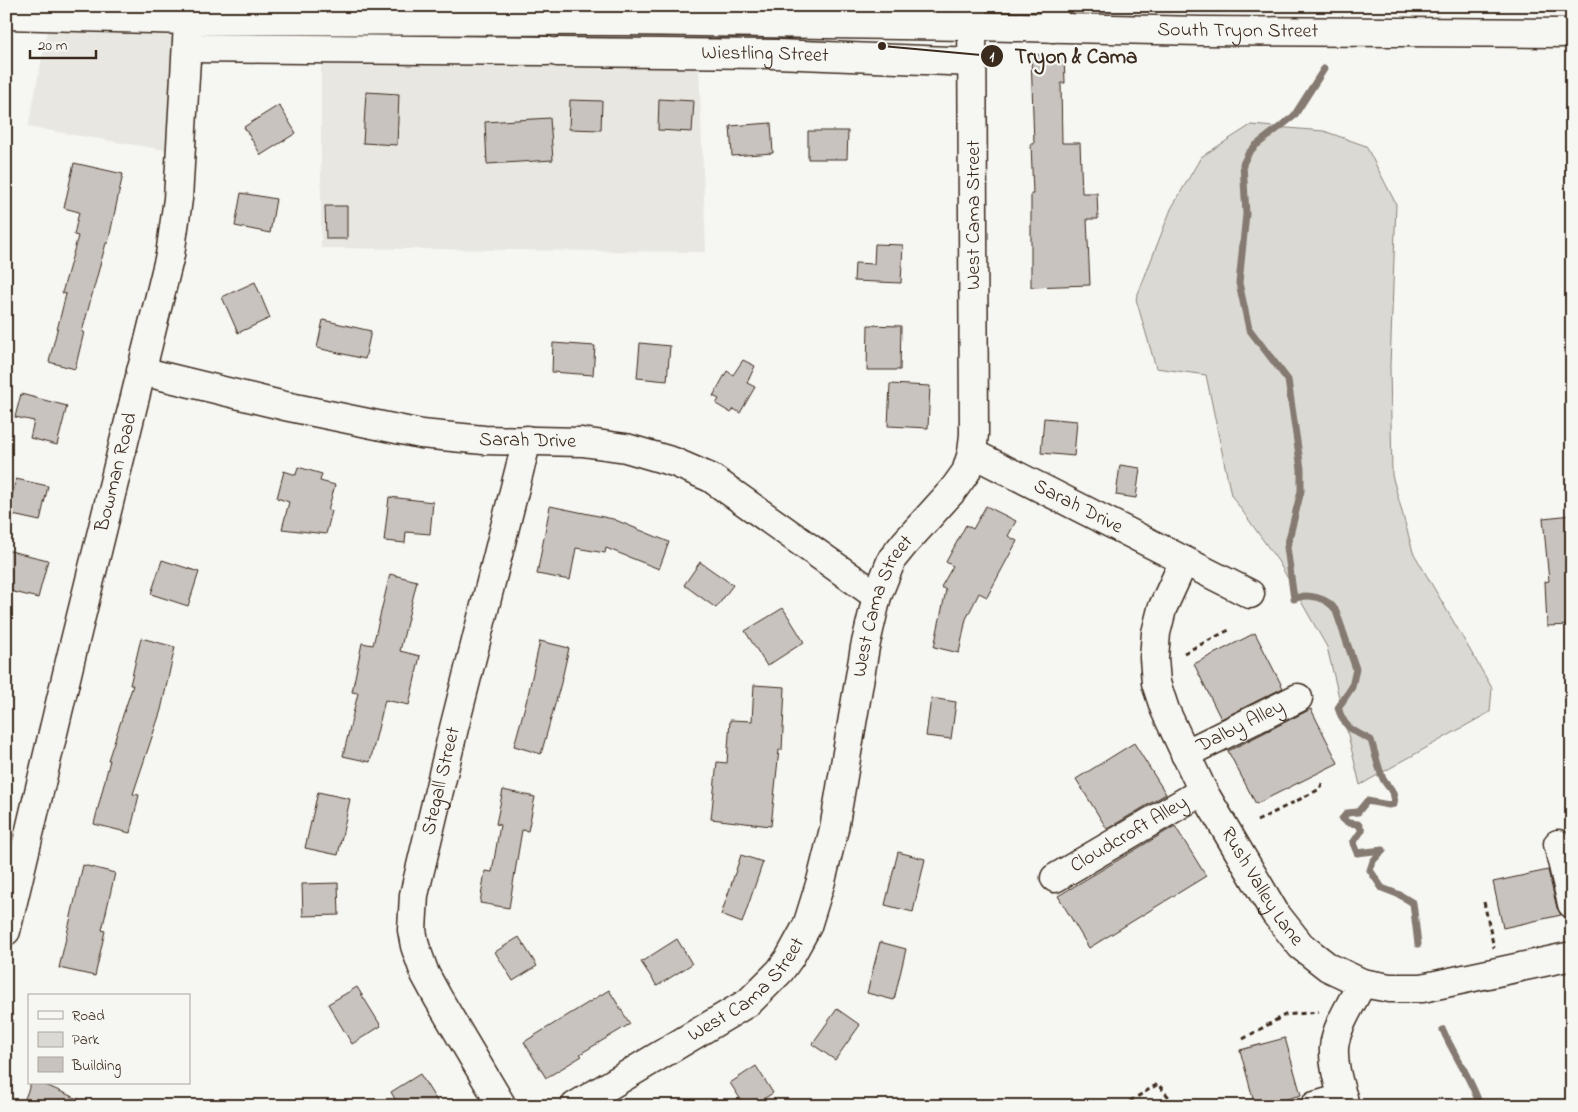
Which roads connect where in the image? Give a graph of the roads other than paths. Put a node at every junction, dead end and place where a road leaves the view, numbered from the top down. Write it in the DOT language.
graph roads {
  1 [pos="189,13"];
  2 [pos="502,13"];
  3 [pos="6,15"];
  4 [pos="972,16"];
  5 [pos="1053,17"];
  6 [pos="1572,33"];
  7 [pos="187,48"];
  8 [pos="973,62"];
  9 [pos="141,371"];
  10 [pos="527,440"];
  11 [pos="972,454"];
  12 [pos="1184,561"];
  13 [pos="1250,594"];
  14 [pos="877,596"];
  15 [pos="1298,698"];
  16 [pos="1185,754"];
  17 [pos="1203,791"];
  18 [pos="1558,844"];
  19 [pos="1054,878"];
  20 [pos="1572,904"];
  21 [pos="6,931"];
  22 [pos="1572,956"];
  23 [pos="1362,983"];
  24 [pos="1344,1102"];
  25 [pos="502,1106"];
  26 [pos="575,1106"];
  27 [pos="1315,1106"];
  1 -- 2 [label="street, South Tryon Street"];
  1 -- 3 [label="street, South Tryon Street"];
  1 -- 7 [label="street, Bowman Road"];
  2 -- 4 [label="street, South Tryon Street"];
  4 -- 5 [label="street, South Tryon Street"];
  4 -- 8 [label="street, West Cama Street"];
  5 -- 6 [label="street, South Tryon Street"];
  7 -- 8 [label="street, Wiestling Street"];
  7 -- 9 [label="street, Bowman Road"];
  8 -- 11 [label="street, West Cama Street"];
  9 -- 10 [label="street, Sarah Drive"];
  9 -- 21 [label="street, Bowman Road"];
  10 -- 14 [label="street, Sarah Drive"];
  10 -- 25 [label="street, Stegall Street"];
  11 -- 12 [label="street, Sarah Drive"];
  11 -- 14 [label="street, West Cama Street"];
  12 -- 13 [label="street, Sarah Drive"];
  12 -- 16 [label="street, Rush Valley Lane"];
  14 -- 26 [label="street, West Cama Street"];
  15 -- 16 [label="street, Dalby Alley"];
  16 -- 17 [label="street, Rush Valley Lane"];
  17 -- 19 [label="street, Cloudcroft Alley"];
  17 -- 23 [label="street, Rush Valley Lane"];
  18 -- 20 [label="street"];
  22 -- 23 [label="street, Rush Valley Lane"];
  23 -- 24 [label="street"];
  24 -- 27 [label="street"];
}
